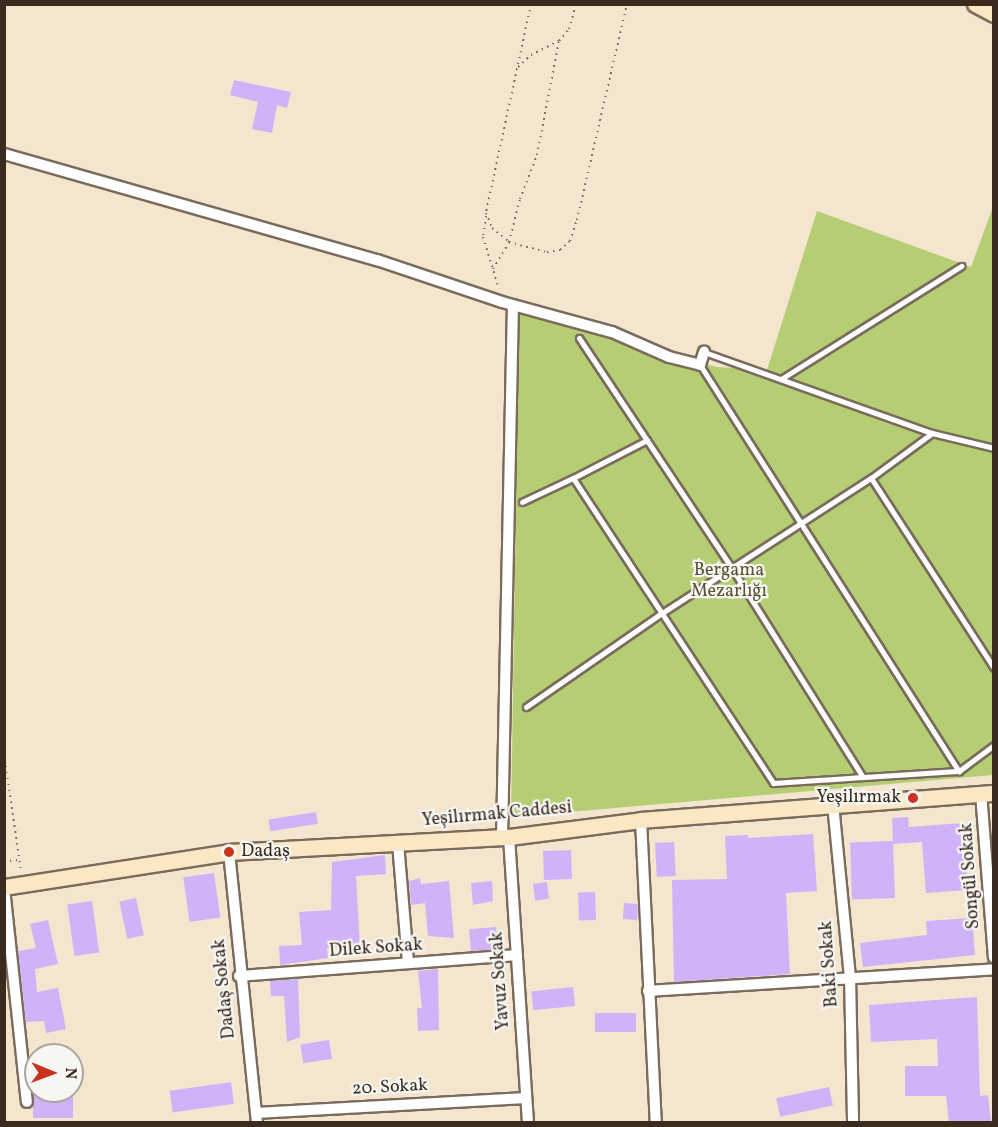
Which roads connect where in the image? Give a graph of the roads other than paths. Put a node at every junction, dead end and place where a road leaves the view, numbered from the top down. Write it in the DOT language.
graph roads {
  1 [pos="975,4"];
  2 [pos="993,14"];
  3 [pos="4,154"];
  4 [pos="961,266"];
  5 [pos="507,304"];
  6 [pos="579,338"];
  7 [pos="704,352"];
  8 [pos="700,365"];
  9 [pos="781,379"];
  10 [pos="932,433"];
  11 [pos="647,440"];
  12 [pos="993,448"];
  13 [pos="573,478"];
  14 [pos="871,478"];
  15 [pos="522,502"];
  16 [pos="800,525"];
  17 [pos="734,570"];
  18 [pos="662,613"];
  19 [pos="993,668"];
  20 [pos="526,707"];
  21 [pos="993,745"];
  22 [pos="959,771"];
  23 [pos="863,777"];
  24 [pos="987,793"];
  25 [pos="833,804"];
  26 [pos="640,820"];
  27 [pos="505,837"];
  28 [pos="398,843"];
  29 [pos="229,852"];
  30 [pos="4,887"];
  31 [pos="516,955"];
  32 [pos="993,957"];
  33 [pos="408,962"];
  34 [pos="993,969"];
  35 [pos="239,976"];
  36 [pos="850,976"];
  37 [pos="648,991"];
  38 [pos="24,1074"];
  39 [pos="526,1098"];
  40 [pos="256,1118"];
  41 [pos="528,1122"];
  42 [pos="656,1122"];
  43 [pos="853,1122"];
  1 -- 2 [label="street"];
  3 -- 5 [label="street"];
  4 -- 9 [label="lane"];
  5 -- 8 [label="street"];
  5 -- 27 [label="street, Yavuz Sokak"];
  6 -- 11 [label="lane"];
  7 -- 8 [label="street"];
  7 -- 9 [label="lane"];
  8 -- 16 [label="lane"];
  9 -- 10 [label="lane"];
  10 -- 12 [label="lane"];
  10 -- 14 [label="lane"];
  11 -- 13 [label="lane"];
  11 -- 17 [label="lane"];
  13 -- 15 [label="lane"];
  13 -- 18 [label="lane"];
  14 -- 16 [label="lane"];
  14 -- 19 [label="lane"];
  16 -- 17 [label="lane"];
  16 -- 22 [label="lane"];
  17 -- 18 [label="lane"];
  17 -- 23 [label="lane"];
  18 -- 20 [label="lane"];
  18 -- 23 [label="lane"];
  21 -- 22 [label="lane"];
  22 -- 23 [label="lane"];
  24 -- 25 [label="street, Yeşilırmak Caddesi"];
  24 -- 32 [label="street, Songül Sokak"];
  25 -- 26 [label="street, Yeşilırmak Caddesi"];
  25 -- 36 [label="street, Baki Sokak"];
  26 -- 27 [label="street, Yeşilırmak Caddesi"];
  26 -- 37 [label="street"];
  27 -- 28 [label="street, Yeşilırmak Caddesi"];
  27 -- 31 [label="street, Yavuz Sokak"];
  28 -- 29 [label="street, Yeşilırmak Caddesi"];
  28 -- 33 [label="street"];
  29 -- 30 [label="street, Yeşilırmak Caddesi"];
  29 -- 35 [label="street, Dadaş Sokak"];
  30 -- 38 [label="street"];
  31 -- 33 [label="street, Dilek Sokak"];
  31 -- 39 [label="street, Yavuz Sokak"];
  33 -- 35 [label="street, Dilek Sokak"];
  34 -- 36 [label="street"];
  35 -- 40 [label="street, Dadaş Sokak"];
  36 -- 37 [label="street"];
  36 -- 43 [label="street, Baki Sokak"];
  37 -- 42 [label="street"];
  39 -- 40 [label="street, 20. Sokak"];
  39 -- 41 [label="street, Yavuz Sokak"];
}
